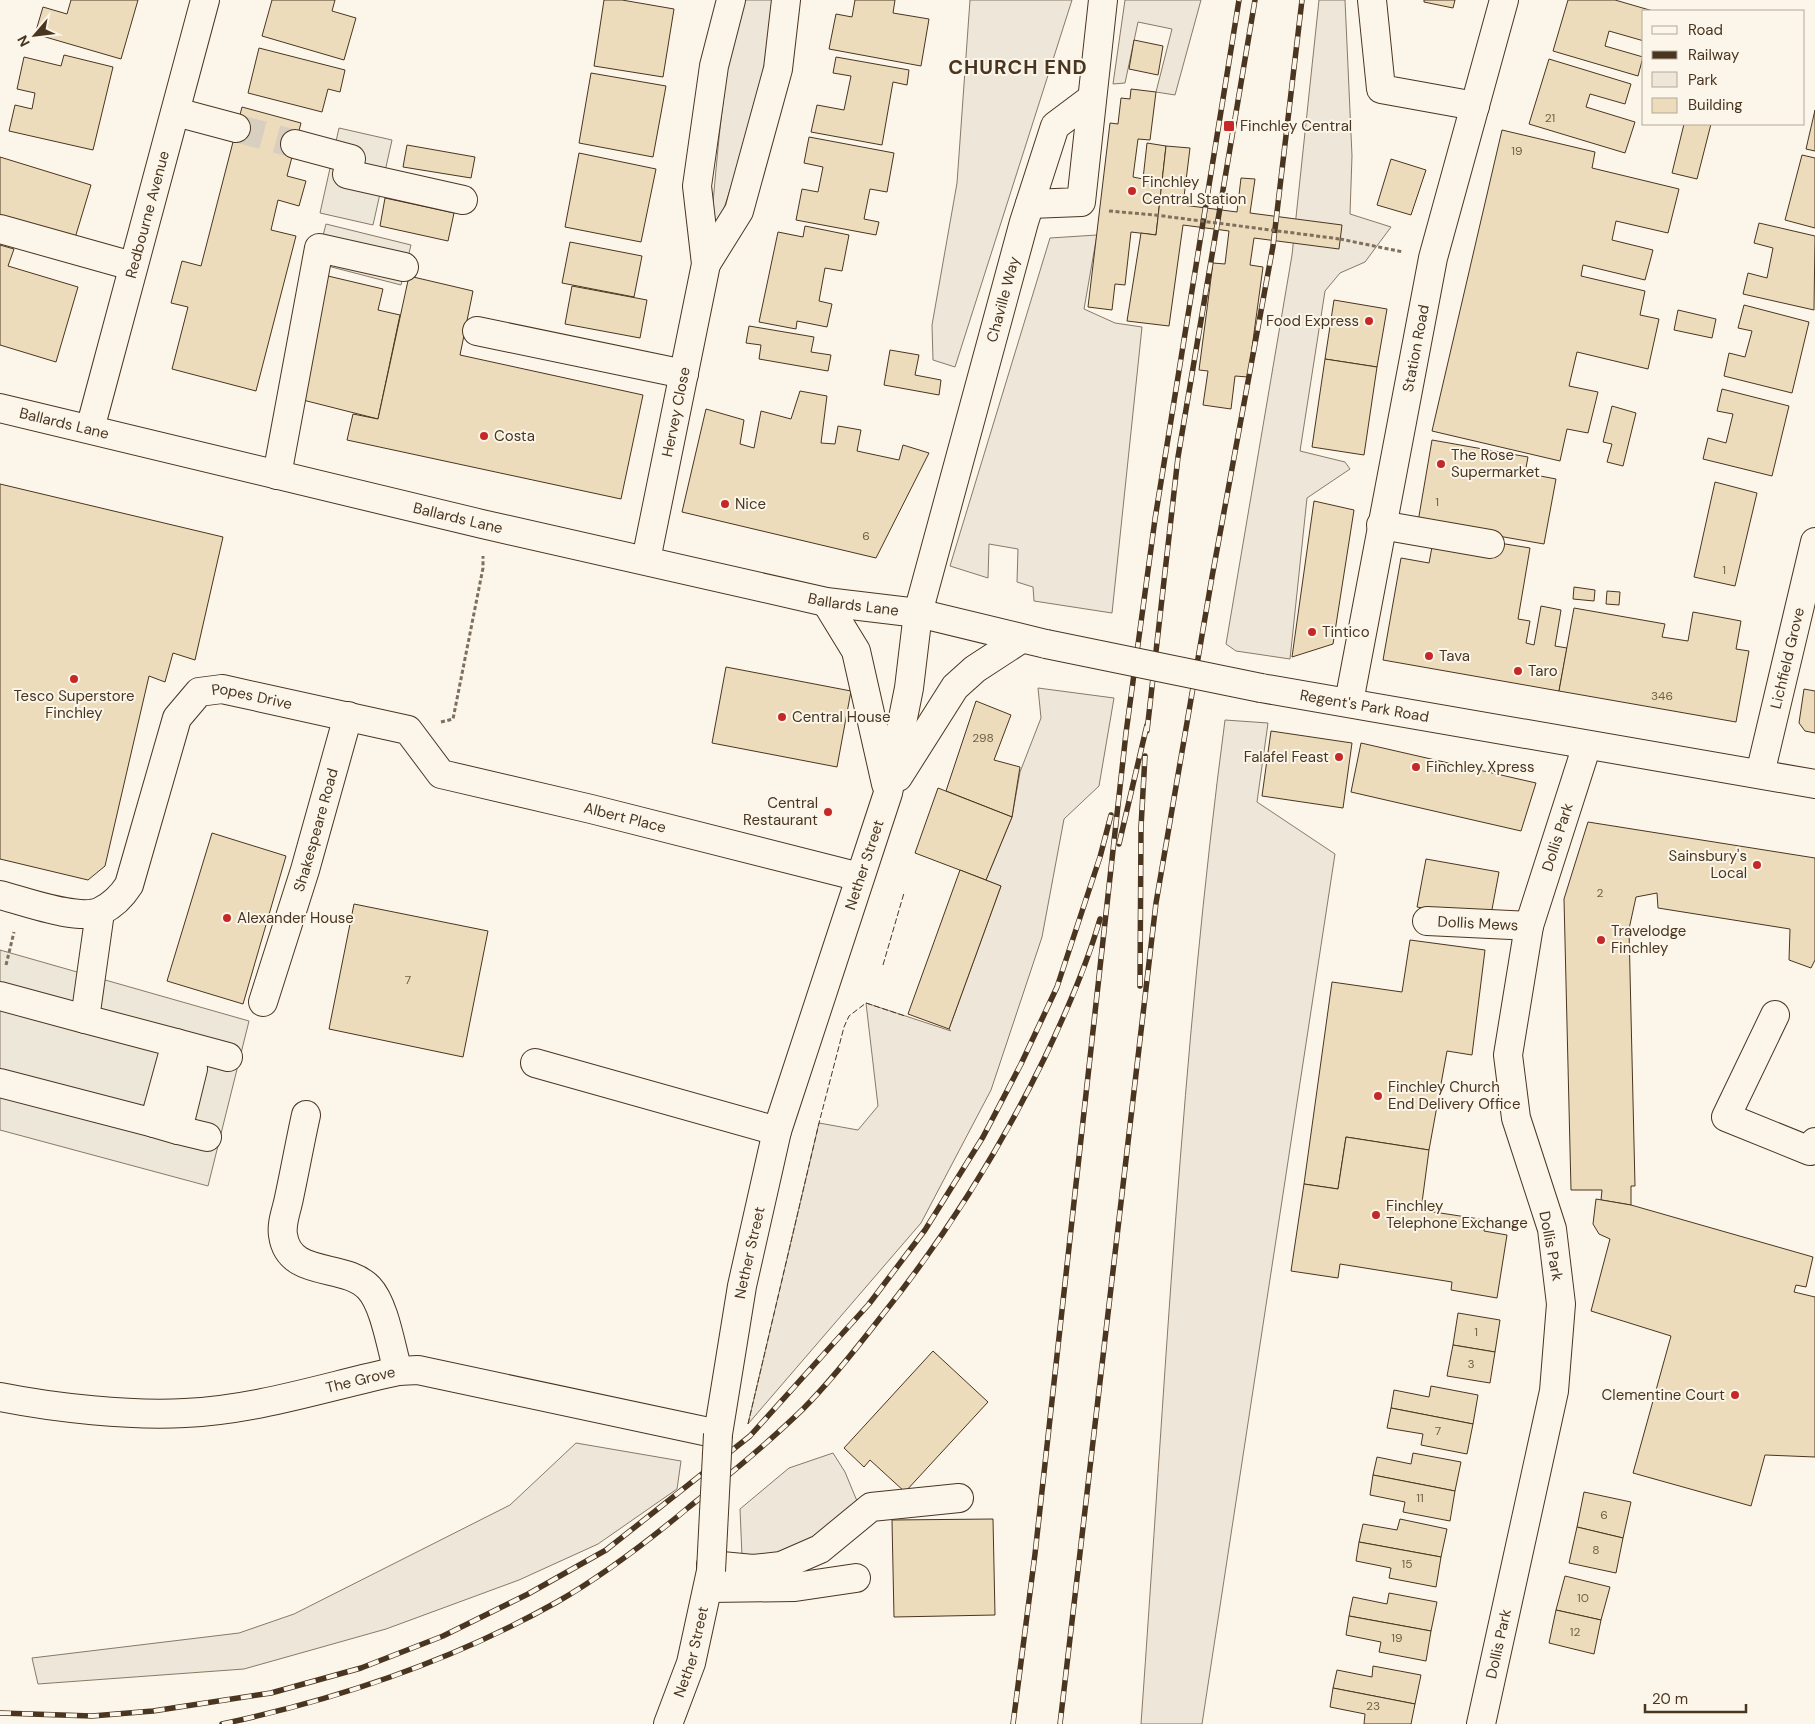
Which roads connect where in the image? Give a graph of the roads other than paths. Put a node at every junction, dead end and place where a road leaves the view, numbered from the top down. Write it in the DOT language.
graph roads {
  1 [pos="206,0"];
  2 [pos="730,0"];
  3 [pos="786,0"];
  4 [pos="1103,0"];
  5 [pos="1372,0"];
  6 [pos="1504,0"];
  7 [pos="1091,99"];
  8 [pos="1475,106"];
  9 [pos="176,112"];
  10 [pos="236,128"];
  11 [pos="295,144"];
  12 [pos="463,200"];
  13 [pos="1030,204"];
  14 [pos="0,229"];
  15 [pos="706,264"];
  16 [pos="132,266"];
  17 [pos="404,267"];
  18 [pos="477,331"];
  19 [pos="684,374"];
  20 [pos="0,408"];
  21 [pos="90,430"];
  22 [pos="277,475"];
  23 [pos="1382,525"];
  24 [pos="1815,542"];
  25 [pos="1490,544"];
  26 [pos="646,560"];
  27 [pos="826,602"];
  28 [pos="918,613"];
  29 [pos="1034,642"];
  30 [pos="1349,702"];
  31 [pos="348,716"];
  32 [pos="408,730"];
  33 [pos="1587,745"];
  34 [pos="1760,774"];
  35 [pos="1815,784"];
  36 [pos="888,793"];
  37 [pos="860,877"];
  38 [pos="12,898"];
  39 [pos="100,912"];
  40 [pos="1427,921"];
  41 [pos="1529,926"];
  42 [pos="0,996"];
  43 [pos="263,1002"];
  44 [pos="1775,1015"];
  45 [pos="86,1019"];
  46 [pos="176,1043"];
  47 [pos="228,1057"];
  48 [pos="535,1063"];
  49 [pos="193,1069"];
  50 [pos="0,1083"];
  51 [pos="306,1115"];
  52 [pos="166,1126"];
  53 [pos="776,1131"];
  54 [pos="207,1137"];
  55 [pos="1815,1142"];
  56 [pos="398,1371"];
  57 [pos="0,1397"];
  58 [pos="718,1434"];
  59 [pos="959,1498"];
  60 [pos="710,1575"];
  61 [pos="856,1578"];
  62 [pos="668,1724"];
  63 [pos="1481,1724"];
  1 -- 9 [label="street, Redbourne Avenue"];
  2 -- 15 [label="street, Hervey Close"];
  3 -- 15 [label="street, Hervey Close"];
  4 -- 7 [label="street"];
  5 -- 8 [label="street"];
  6 -- 8 [label="street, Station Road"];
  7 -- 13 [label="street, Chaville Way"];
  7 -- 13 [label="street"];
  8 -- 23 [label="street, Station Road"];
  9 -- 10 [label="street"];
  9 -- 16 [label="street, Redbourne Avenue"];
  11 -- 12 [label="street"];
  13 -- 28 [label="street, Chaville Way"];
  14 -- 16 [label="street"];
  15 -- 19 [label="street, Hervey Close"];
  16 -- 21 [label="street, Redbourne Avenue"];
  17 -- 22 [label="street"];
  18 -- 19 [label="street"];
  19 -- 26 [label="street, Hervey Close"];
  20 -- 21 [label="street, Ballards Lane"];
  21 -- 22 [label="street, Ballards Lane"];
  22 -- 26 [label="street, Ballards Lane"];
  23 -- 25 [label="street"];
  23 -- 30 [label="street, Station Road"];
  24 -- 34 [label="street, Lichfield Grove"];
  26 -- 27 [label="street, Ballards Lane"];
  27 -- 28 [label="street, Ballards Lane"];
  27 -- 36 [label="street"];
  28 -- 29 [label="street, Regent's Park Road"];
  28 -- 36 [label="street, Nether Street"];
  29 -- 30 [label="street, Regent's Park Road, bridge"];
  29 -- 36 [label="street, Nether Street"];
  30 -- 33 [label="street, Regent's Park Road"];
  31 -- 32 [label="street, Popes Drive"];
  31 -- 39 [label="street, Popes Drive"];
  31 -- 43 [label="street, Shakespeare Road"];
  32 -- 37 [label="street, Albert Place"];
  33 -- 34 [label="street, Regent's Park Road"];
  33 -- 41 [label="street, Dollis Park"];
  34 -- 35 [label="street, Regent's Park Road"];
  36 -- 37 [label="street, Nether Street"];
  37 -- 53 [label="street, Nether Street"];
  38 -- 39 [label="street"];
  39 -- 45 [label="street"];
  40 -- 41 [label="street, Dollis Mews"];
  41 -- 63 [label="street, Dollis Park"];
  42 -- 45 [label="street"];
  44 -- 55 [label="street"];
  45 -- 46 [label="street"];
  46 -- 47 [label="street"];
  46 -- 52 [label="street"];
  48 -- 53 [label="street"];
  49 -- 52 [label="street"];
  50 -- 52 [label="street"];
  51 -- 56 [label="street"];
  52 -- 54 [label="street"];
  53 -- 58 [label="street, Nether Street"];
  56 -- 57 [label="street, The Grove"];
  56 -- 58 [label="street, The Grove"];
  58 -- 60 [label="street, Nether Street, bridge"];
  59 -- 60 [label="street"];
  60 -- 61 [label="street"];
  60 -- 62 [label="street, Nether Street"];
}
